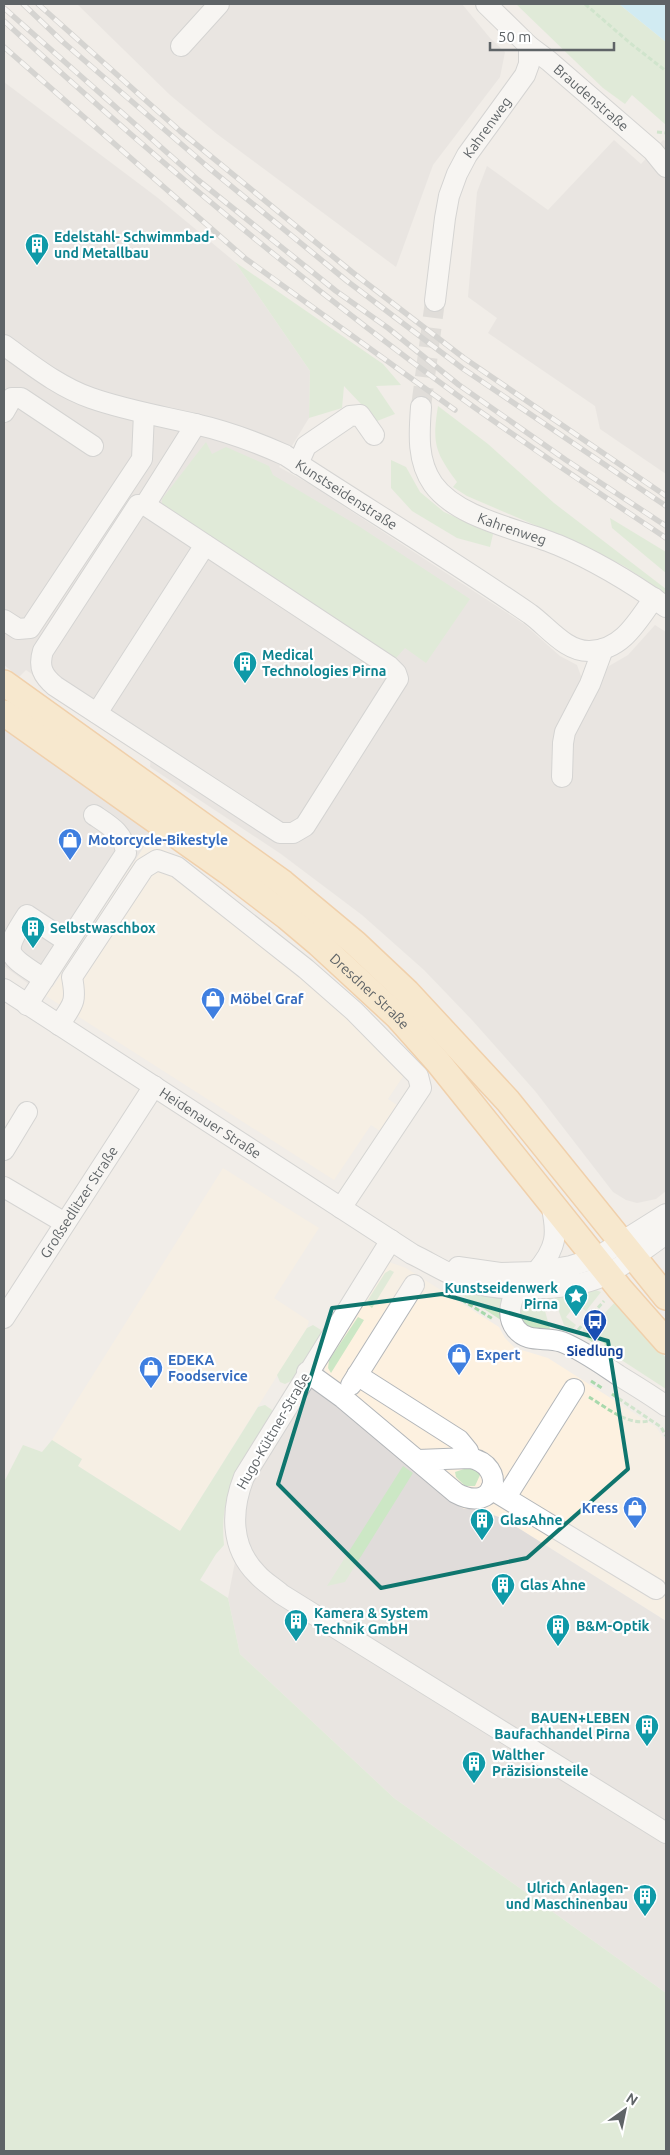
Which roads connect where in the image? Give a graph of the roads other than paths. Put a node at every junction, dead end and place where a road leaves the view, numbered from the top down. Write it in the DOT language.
graph roads {
  1 [pos="219,4"];
  2 [pos="486,4"];
  3 [pos="181,46"];
  4 [pos="529,46"];
  5 [pos="666,167"];
  6 [pos="435,300"];
  7 [pos="4,345"];
  8 [pos="47,376"];
  9 [pos="29,403"];
  10 [pos="421,407"];
  11 [pos="4,412"];
  12 [pos="144,413"];
  13 [pos="196,424"];
  14 [pos="374,436"];
  15 [pos="93,446"];
  16 [pos="298,464"];
  17 [pos="144,506"];
  18 [pos="205,545"];
  19 [pos="660,602"];
  20 [pos="4,620"];
  21 [pos="603,649"];
  22 [pos="4,683"];
  23 [pos="4,713"];
  24 [pos="97,713"];
  25 [pos="562,777"];
  26 [pos="94,815"];
  27 [pos="68,942"];
  28 [pos="44,979"];
  29 [pos="5,994"];
  30 [pos="27,1005"];
  31 [pos="59,1025"];
  32 [pos="154,1086"];
  33 [pos="28,1112"];
  34 [pos="4,1150"];
  35 [pos="4,1187"];
  36 [pos="551,1204"];
  37 [pos="341,1208"];
  38 [pos="666,1214"];
  39 [pos="65,1223"];
  40 [pos="666,1234"];
  41 [pos="390,1240"];
  42 [pos="628,1249"];
  43 [pos="412,1254"];
  44 [pos="602,1266"];
  45 [pos="536,1272"];
  46 [pos="414,1285"];
  47 [pos="516,1289"];
  48 [pos="666,1297"];
  49 [pos="4,1318"];
  50 [pos="666,1341"];
  51 [pos="307,1372"];
  52 [pos="357,1375"];
  53 [pos="582,1385"];
  54 [pos="343,1398"];
  55 [pos="666,1406"];
  56 [pos="470,1458"];
  57 [pos="418,1460"];
  58 [pos="498,1493"];
  59 [pos="656,1589"];
  60 [pos="666,1832"];
  1 -- 3 [label="street"];
  2 -- 4 [label="street, Braudenstraße"];
  4 -- 5 [label="street, Braudenstraße"];
  4 -- 6 [label="street, Kahrenweg"];
  7 -- 8 [label="street, Kunstseidenstraße"];
  8 -- 9 [label="street"];
  8 -- 12 [label="street, Kunstseidenstraße"];
  9 -- 11 [label="street"];
  9 -- 15 [label="street"];
  10 -- 19 [label="street, Kahrenweg"];
  12 -- 13 [label="street, Kunstseidenstraße"];
  12 -- 20 [label="street"];
  13 -- 16 [label="street, Kunstseidenstraße"];
  13 -- 17 [label="street"];
  14 -- 16 [label="street"];
  16 -- 21 [label="street, Kunstseidenstraße"];
  17 -- 18 [label="street"];
  17 -- 24 [label="street"];
  18 -- 24 [label="street"];
  18 -- 24 [label="street"];
  19 -- 21 [label="street, Kunstseidenstraße"];
  21 -- 25 [label="street"];
  22 -- 42 [label="main road, Dresdner Straße"];
  23 -- 36 [label="main road, Dresdner Straße"];
  26 -- 27 [label="street"];
  27 -- 28 [label="street"];
  27 -- 28 [label="street"];
  28 -- 30 [label="street"];
  29 -- 30 [label="street, Heidenauer Straße"];
  30 -- 31 [label="street, Heidenauer Straße"];
  31 -- 32 [label="street, Heidenauer Straße"];
  31 -- 37 [label="street"];
  32 -- 37 [label="street, Heidenauer Straße"];
  32 -- 39 [label="street, Großsedlitzer Straße"];
  33 -- 34 [label="street"];
  35 -- 39 [label="street"];
  36 -- 44 [label="main road, Dresdner Straße"];
  36 -- 45 [label="street"];
  37 -- 41 [label="street, Heidenauer Straße"];
  38 -- 42 [label="street"];
  39 -- 49 [label="street, Großsedlitzer Straße"];
  40 -- 42 [label="street"];
  41 -- 43 [label="street, Heidenauer Straße"];
  41 -- 51 [label="street, Hugo-Küttner-Straße"];
  42 -- 44 [label="street"];
  42 -- 48 [label="main road, Dresdner Straße"];
  43 -- 45 [label="street, Heidenauer Straße"];
  43 -- 47 [label="street, Heidenauer Straße"];
  44 -- 45 [label="street, Heidenauer Straße"];
  44 -- 47 [label="street, Heidenauer Straße"];
  44 -- 50 [label="main road, Dresdner Straße"];
  46 -- 52 [label="street"];
  47 -- 55 [label="street"];
  51 -- 54 [label="street"];
  51 -- 60 [label="street, Hugo-Küttner-Straße"];
  52 -- 54 [label="street"];
  52 -- 56 [label="street"];
  53 -- 58 [label="street"];
  54 -- 57 [label="street"];
  56 -- 57 [label="street"];
  56 -- 58 [label="street"];
  57 -- 58 [label="street"];
  58 -- 59 [label="street"];
}
